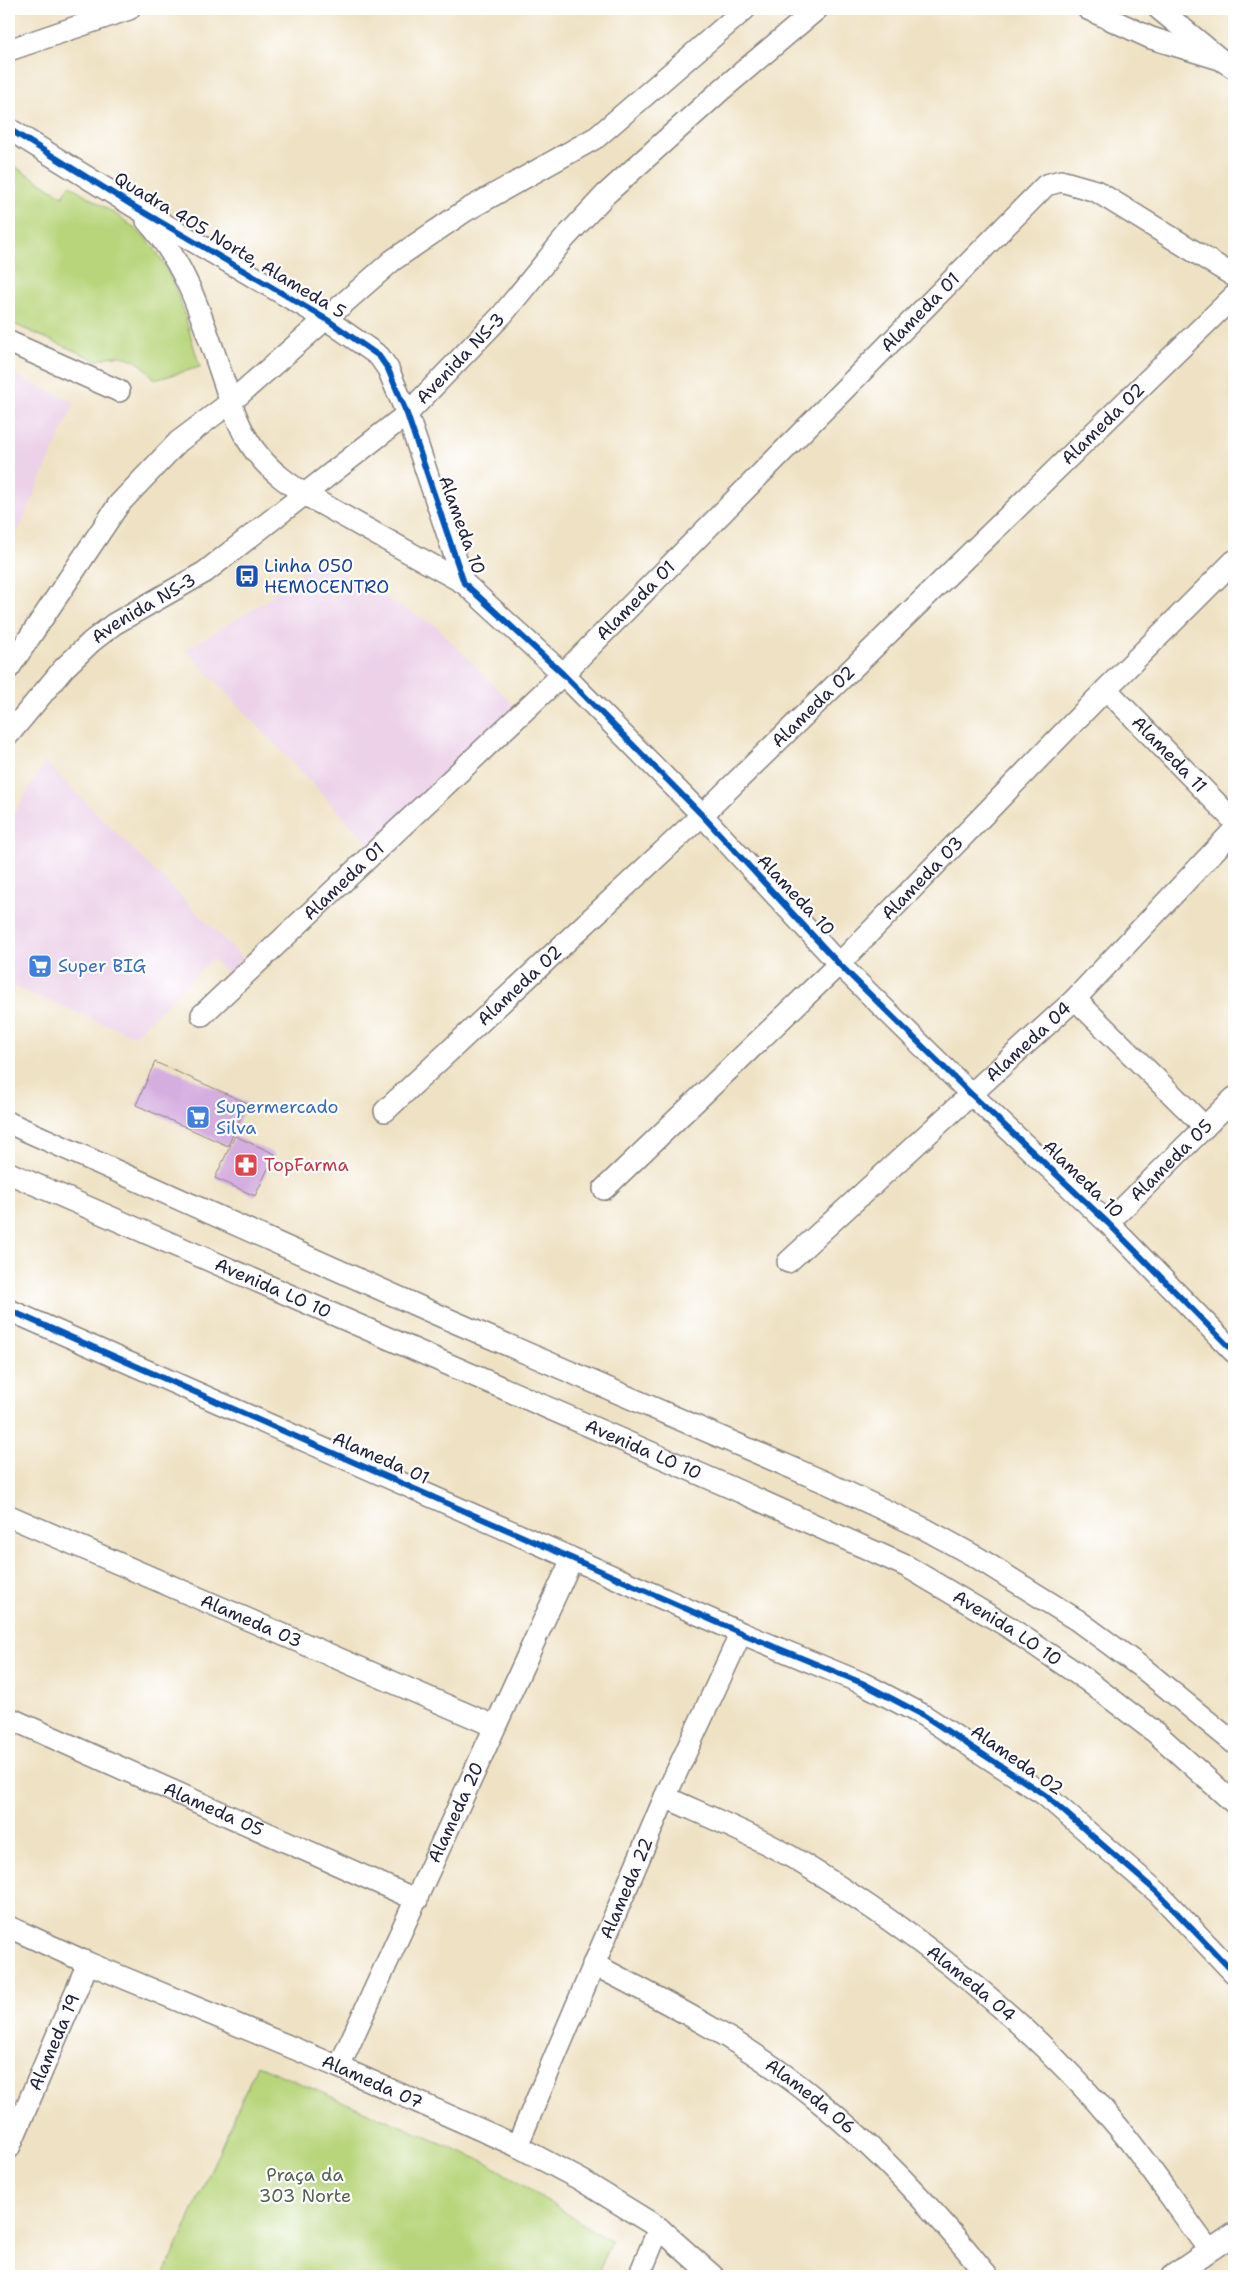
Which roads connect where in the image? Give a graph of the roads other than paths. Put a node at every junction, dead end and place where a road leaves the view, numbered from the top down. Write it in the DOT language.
graph roads {
  1 [pos="129,9"];
  2 [pos="745,9"];
  3 [pos="817,9"];
  4 [pos="1088,9"];
  5 [pos="1159,9"];
  6 [pos="9,50"];
  7 [pos="1227,63"];
  8 [pos="9,129"];
  9 [pos="135,208"];
  10 [pos="1234,276"];
  11 [pos="1234,296"];
  12 [pos="326,319"];
  13 [pos="9,342"];
  14 [pos="119,391"];
  15 [pos="231,402"];
  16 [pos="407,414"];
  17 [pos="304,494"];
  18 [pos="1234,561"];
  19 [pos="464,583"];
  20 [pos="9,668"];
  21 [pos="563,674"];
  22 [pos="1106,689"];
  23 [pos="9,734"];
  24 [pos="702,815"];
  25 [pos="1234,821"];
  26 [pos="1234,830"];
  27 [pos="839,964"];
  28 [pos="1075,999"];
  29 [pos="202,1015"];
  30 [pos="971,1094"];
  31 [pos="1234,1098"];
  32 [pos="385,1111"];
  33 [pos="9,1123"];
  34 [pos="1205,1127"];
  35 [pos="9,1173"];
  36 [pos="604,1189"];
  37 [pos="1108,1223"];
  38 [pos="788,1262"];
  39 [pos="9,1310"];
  40 [pos="1234,1352"];
  41 [pos="9,1516"];
  42 [pos="572,1559"];
  43 [pos="741,1633"];
  44 [pos="9,1718"];
  45 [pos="494,1726"];
  46 [pos="1234,1743"];
  47 [pos="665,1797"];
  48 [pos="1234,1803"];
  49 [pos="418,1900"];
  50 [pos="9,1927"];
  51 [pos="88,1963"];
  52 [pos="594,1964"];
  53 [pos="1234,1973"];
  54 [pos="339,2067"];
  55 [pos="11,2137"];
  56 [pos="518,2146"];
  57 [pos="659,2228"];
  58 [pos="1234,2234"];
  59 [pos="1209,2250"];
  60 [pos="640,2276"];
  61 [pos="713,2276"];
  62 [pos="988,2276"];
  63 [pos="1172,2276"];
  1 -- 6 [label="street"];
  2 -- 12 [label="street"];
  3 -- 16 [label="street, Avenida NS-3"];
  4 -- 7 [label="street"];
  5 -- 7 [label="street"];
  8 -- 9 [label="street, Quadra 405 Norte, Alameda 5"];
  9 -- 12 [label="street, Quadra 405 Norte, Alameda 5"];
  9 -- 15 [label="street, Quadra 405 Norte, Alameda 5"];
  10 -- 21 [label="street, Alameda 01"];
  11 -- 24 [label="street, Alameda 02"];
  12 -- 15 [label="street"];
  12 -- 16 [label="street, Quadra 405 Norte, Alameda 5"];
  13 -- 14 [label="street"];
  15 -- 17 [label="street, Quadra 405 Norte, Alameda 5"];
  15 -- 20 [label="street"];
  16 -- 17 [label="street, Avenida NS-3"];
  16 -- 19 [label="street, Alameda 10"];
  17 -- 19 [label="street, Quadra 405 Norte, Alameda 5"];
  17 -- 23 [label="street, Avenida NS-3"];
  18 -- 22 [label="street, Alameda 03"];
  19 -- 21 [label="street, Alameda 10"];
  21 -- 24 [label="street, Alameda 10"];
  21 -- 29 [label="street, Alameda 01"];
  22 -- 25 [label="street, Alameda 11"];
  22 -- 27 [label="street, Alameda 03"];
  24 -- 27 [label="street, Alameda 10"];
  24 -- 32 [label="street, Alameda 02"];
  26 -- 28 [label="street, Alameda 04"];
  27 -- 30 [label="street, Alameda 10"];
  27 -- 36 [label="street, Alameda 03"];
  28 -- 30 [label="street, Alameda 04"];
  28 -- 34 [label="street"];
  30 -- 37 [label="street, Alameda 10"];
  30 -- 38 [label="street, Alameda 04"];
  31 -- 34 [label="street, Alameda 05"];
  33 -- 46 [label="street"];
  34 -- 37 [label="street, Alameda 05"];
  35 -- 48 [label="street, Avenida LO 10"];
  37 -- 40 [label="street, Alameda 10"];
  39 -- 42 [label="street, Alameda 01"];
  41 -- 45 [label="street, Alameda 03"];
  42 -- 43 [label="street, Alameda 01"];
  42 -- 45 [label="street, Alameda 20"];
  43 -- 47 [label="street, Alameda 22"];
  43 -- 53 [label="street, Alameda 02"];
  44 -- 49 [label="street, Alameda 05"];
  45 -- 49 [label="street, Alameda 20"];
  47 -- 52 [label="street, Alameda 22"];
  47 -- 59 [label="street, Alameda 04"];
  49 -- 54 [label="street, Alameda 20"];
  50 -- 51 [label="street, Alameda 07"];
  51 -- 54 [label="street, Alameda 07"];
  51 -- 55 [label="street, Alameda 19"];
  52 -- 56 [label="street, Alameda 22"];
  52 -- 62 [label="street, Alameda 06"];
  54 -- 56 [label="street, Alameda 07"];
  56 -- 57 [label="street, Alameda 07"];
  57 -- 60 [label="street"];
  57 -- 61 [label="street, Alameda 07"];
  58 -- 59 [label="street"];
  59 -- 63 [label="street"];
}
